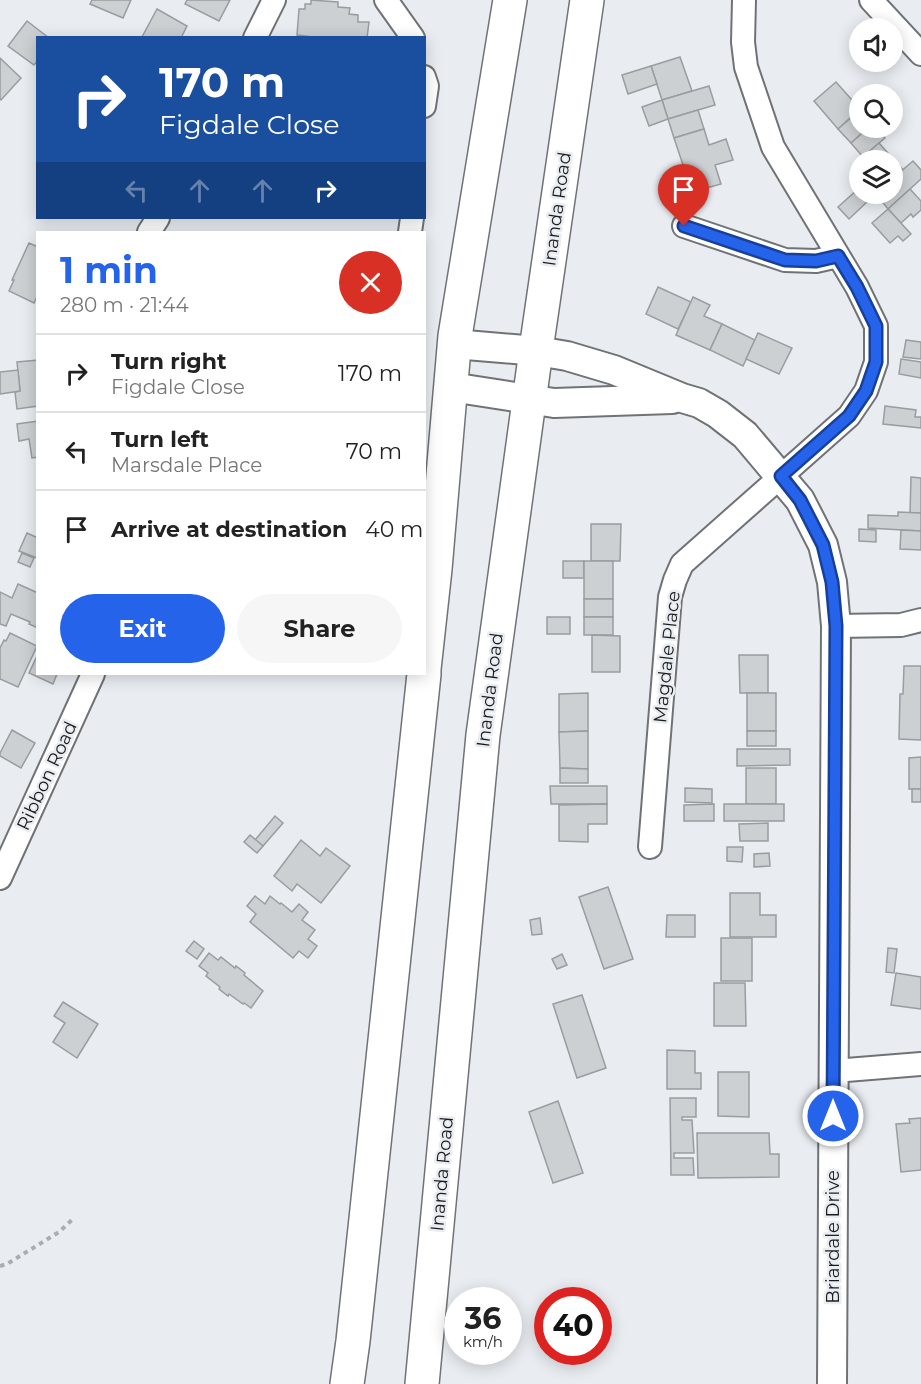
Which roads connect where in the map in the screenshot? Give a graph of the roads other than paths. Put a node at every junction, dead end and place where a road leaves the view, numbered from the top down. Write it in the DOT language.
graph roads {
  1 [pos="274,0"];
  2 [pos="386,0"];
  3 [pos="510,0"];
  4 [pos="587,0"];
  5 [pos="744,0"];
  6 [pos="871,0"];
  7 [pos="256,36"];
  8 [pos="412,36"];
  9 [pos="921,54"];
  10 [pos="684,226"];
  11 [pos="838,256"];
  12 [pos="454,344"];
  13 [pos="537,351"];
  14 [pos="451,387"];
  15 [pos="682,398"];
  16 [pos="530,400"];
  17 [pos="781,476"];
  18 [pos="921,620"];
  19 [pos="836,626"];
  20 [pos="426,652"];
  21 [pos="93,675"];
  22 [pos="424,675"];
  23 [pos="650,847"];
  24 [pos="0,878"];
  25 [pos="921,1064"];
  26 [pos="834,1071"];
  27 [pos="347,1384"];
  28 [pos="422,1384"];
  29 [pos="832,1384"];
  1 -- 7 [label="street"];
  2 -- 8 [label="street"];
  3 -- 12 [label="main road"];
  4 -- 13 [label="main road, Inanda Road"];
  5 -- 11 [label="street, Magdale Place"];
  6 -- 9 [label="street"];
  10 -- 11 [label="street"];
  11 -- 17 [label="street, Magdale Place"];
  12 -- 13 [label="street, Briardale Drive"];
  12 -- 14 [label="main road"];
  13 -- 15 [label="street, Briardale Drive"];
  13 -- 16 [label="main road, Inanda Road"];
  14 -- 16 [label="street, Briardale Drive"];
  14 -- 20 [label="main road"];
  15 -- 16 [label="street, Briardale Drive"];
  15 -- 17 [label="street, Briardale Drive"];
  16 -- 28 [label="main road, Inanda Road"];
  17 -- 19 [label="street, Briardale Drive"];
  17 -- 23 [label="street, Magdale Place"];
  18 -- 19 [label="street"];
  19 -- 26 [label="street, Briardale Drive"];
  21 -- 24 [label="street, Ribbon Road"];
  22 -- 27 [label="main road"];
  25 -- 26 [label="street"];
  26 -- 29 [label="street, Briardale Drive"];
}
